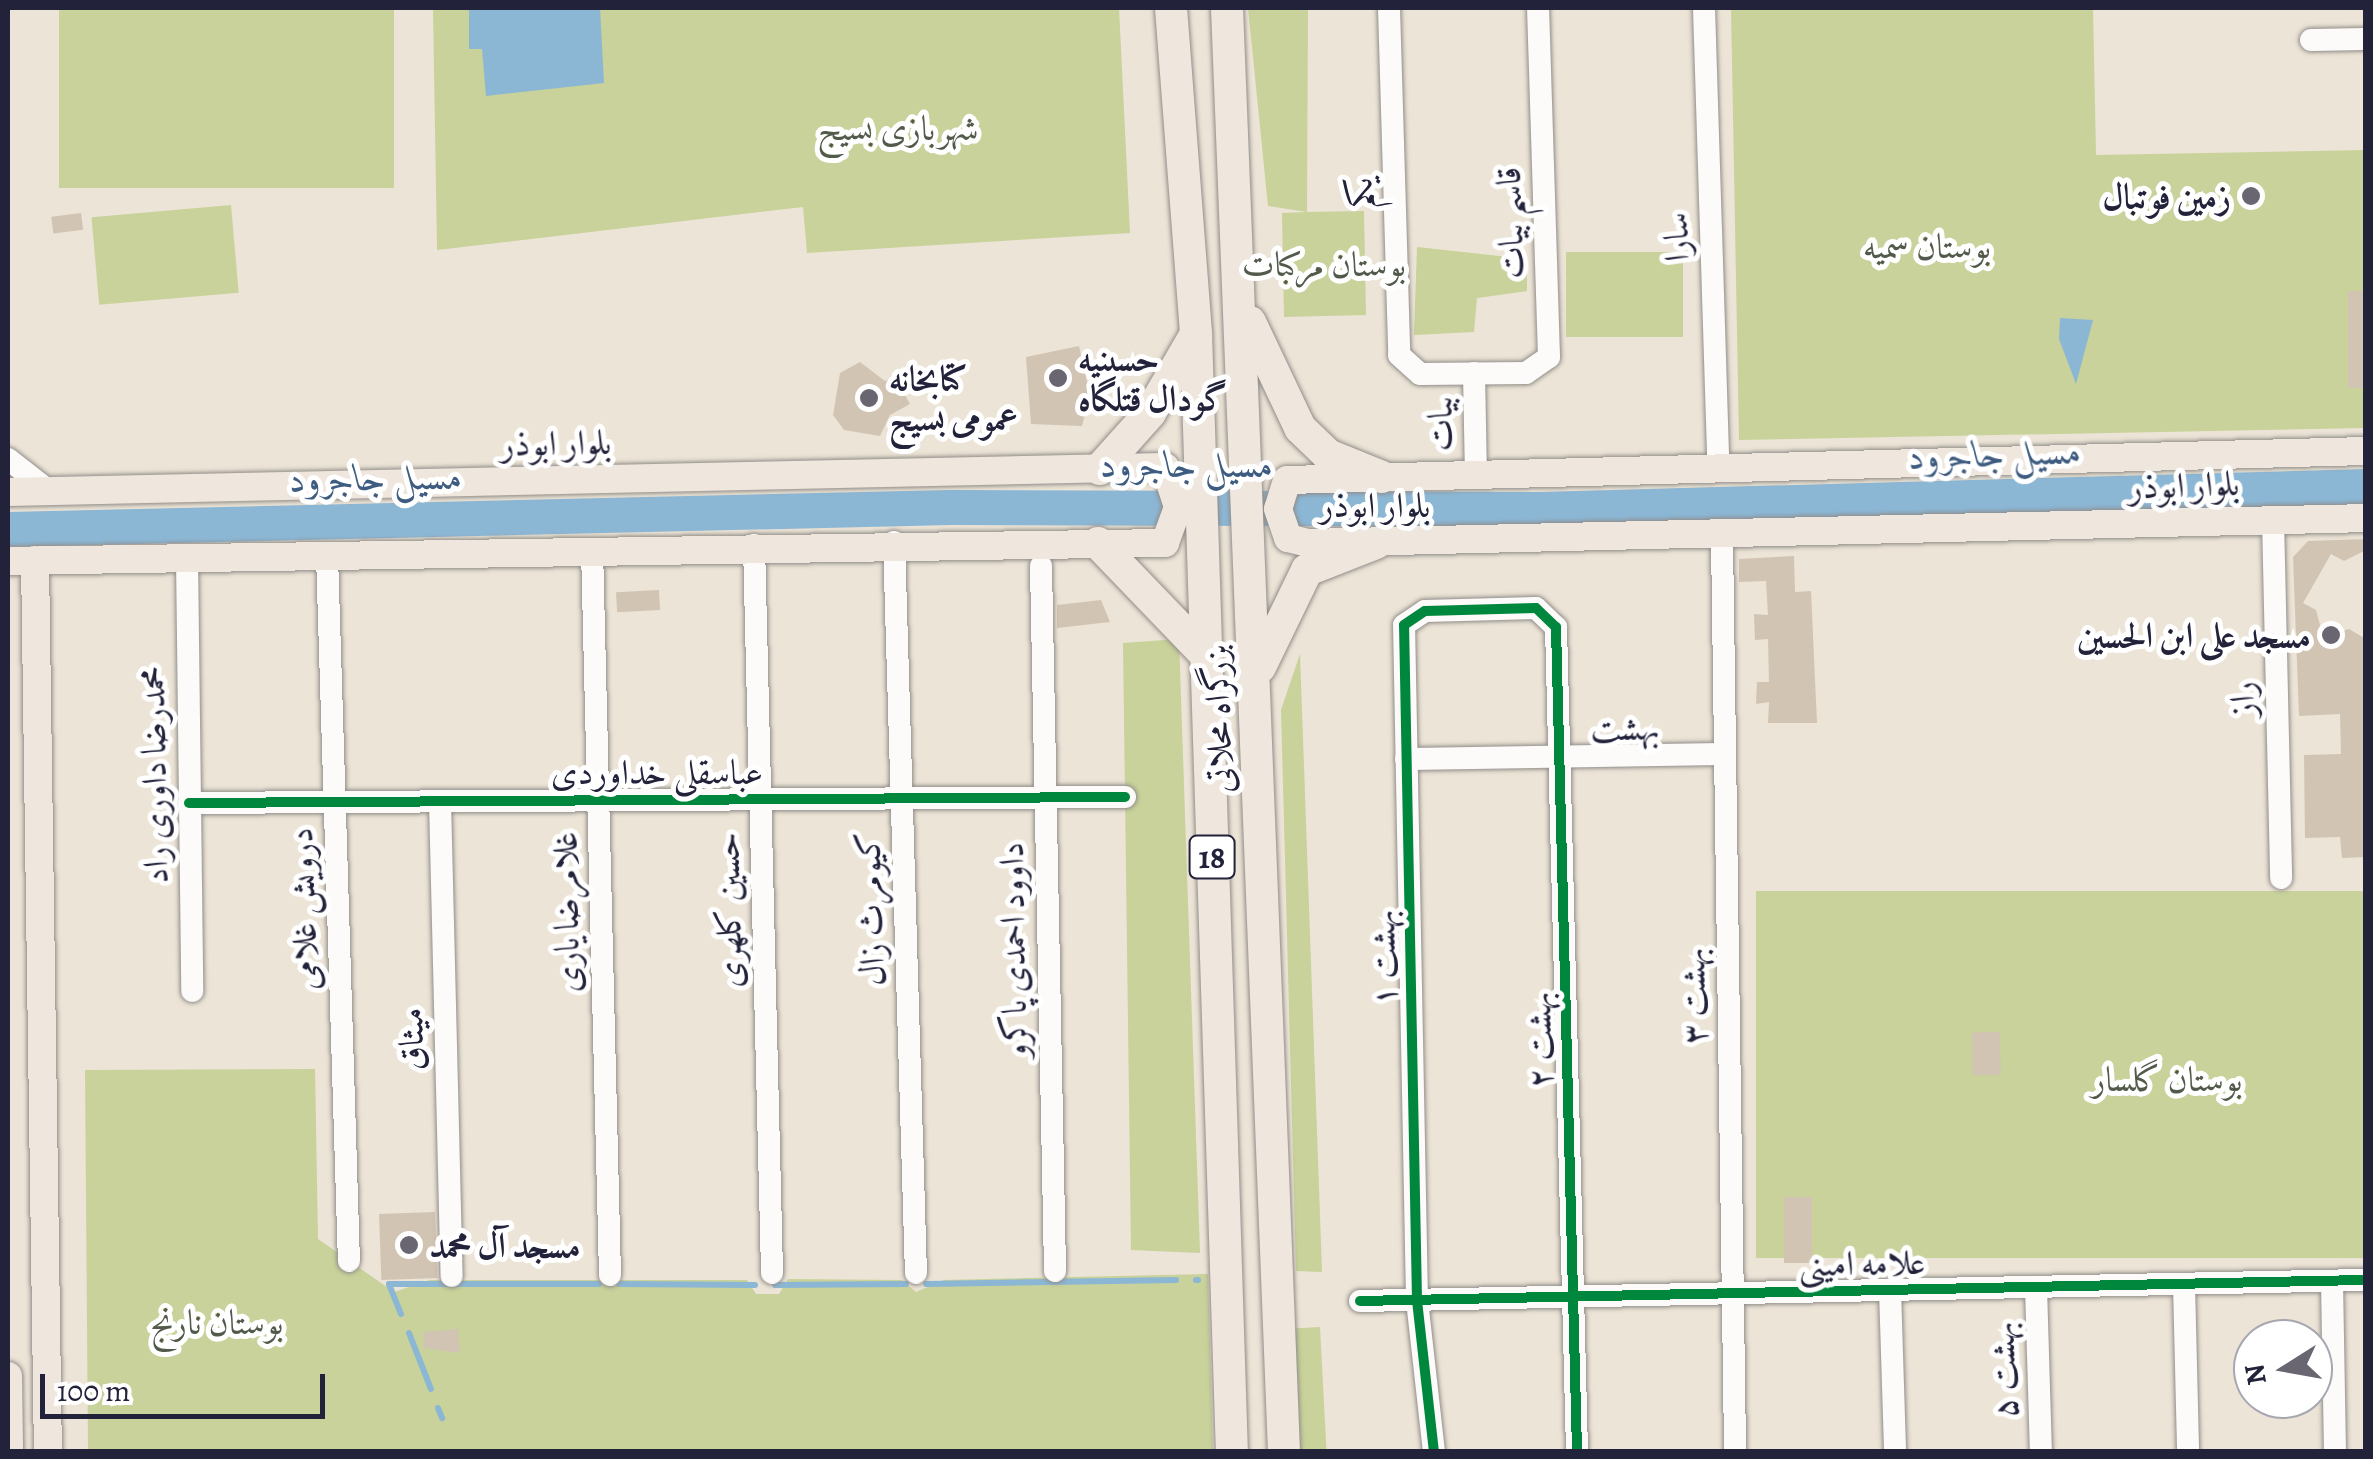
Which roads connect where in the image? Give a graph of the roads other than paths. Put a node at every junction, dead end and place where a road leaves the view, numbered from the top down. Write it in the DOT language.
graph roads {
  1 [pos="1172,8"];
  2 [pos="1227,8"];
  3 [pos="1389,8"];
  4 [pos="1538,8"];
  5 [pos="1704,8"];
  6 [pos="2311,40"];
  7 [pos="2366,40"];
  8 [pos="1228,42"];
  9 [pos="1176,62"];
  10 [pos="1240,296"];
  11 [pos="1196,334"];
  12 [pos="1474,374"];
  13 [pos="2366,451"];
  14 [pos="8,460"];
  15 [pos="1718,463"];
  16 [pos="1100,469"];
  17 [pos="1476,474"];
  18 [pos="1382,477"];
  19 [pos="48,491"];
  20 [pos="8,492"];
  21 [pos="1181,506"];
  22 [pos="2366,518"];
  23 [pos="2272,519"];
  24 [pos="1722,539"];
  25 [pos="894,542"];
  26 [pos="1098,542"];
  27 [pos="1376,543"];
  28 [pos="754,545"];
  29 [pos="592,549"];
  30 [pos="327,555"];
  31 [pos="186,557"];
  32 [pos="21,560"];
  33 [pos="1041,566"];
  34 [pos="1556,627"];
  35 [pos="1204,652"];
  36 [pos="1256,676"];
  37 [pos="1725,754"];
  38 [pos="1559,756"];
  39 [pos="1406,759"];
  40 [pos="1125,797"];
  41 [pos="902,798"];
  42 [pos="1045,798"];
  43 [pos="598,800"];
  44 [pos="760,800"];
  45 [pos="440,801"];
  46 [pos="334,802"];
  47 [pos="189,803"];
  48 [pos="2281,878"];
  49 [pos="192,991"];
  50 [pos="1221,1054"];
  51 [pos="1272,1057"];
  52 [pos="1276,1191"];
  53 [pos="1225,1194"];
  54 [pos="349,1261"];
  55 [pos="916,1272"];
  56 [pos="1055,1272"];
  57 [pos="610,1274"];
  58 [pos="772,1274"];
  59 [pos="452,1276"];
  60 [pos="2332,1280"];
  61 [pos="2366,1280"];
  62 [pos="2184,1284"];
  63 [pos="2036,1287"];
  64 [pos="1890,1290"];
  65 [pos="1732,1293"];
  66 [pos="1572,1296"];
  67 [pos="1417,1300"];
  68 [pos="1360,1301"];
  69 [pos="8,1376"];
  70 [pos="8,1424"];
  71 [pos="8,1452"];
  72 [pos="48,1452"];
  73 [pos="1232,1452"];
  74 [pos="1284,1452"];
  75 [pos="1434,1452"];
  76 [pos="1577,1452"];
  77 [pos="1735,1452"];
  78 [pos="1895,1452"];
  79 [pos="2041,1452"];
  80 [pos="2188,1452"];
  81 [pos="2335,1452"];
  1 -- 9 [label="highway, بزرگراه محلاتی"];
  2 -- 8 [label="highway, بزرگراه محلاتی"];
  3 -- 12 [label="street, یکم"];
  4 -- 12 [label="street, قاسم بیات"];
  5 -- 15 [label="street, سارا"];
  6 -- 7 [label="street"];
  8 -- 9 [label="highway"];
  8 -- 10 [label="highway, بزرگراه محلاتی / 18"];
  9 -- 11 [label="highway, بزرگراه محلاتی / 18"];
  10 -- 18 [label="highway"];
  10 -- 36 [label="highway, بزرگراه محلاتی / 18"];
  11 -- 16 [label="highway"];
  11 -- 21 [label="highway, بزرگراه محلاتی / 18"];
  12 -- 17 [label="street, بیات"];
  13 -- 15 [label="main road, بلوار ابوذر"];
  14 -- 19 [label="street"];
  15 -- 17 [label="main road, بلوار ابوذر"];
  16 -- 19 [label="main road, بلوار ابوذر"];
  16 -- 21 [label="main road, بلوار ابوذر"];
  17 -- 18 [label="main road, بلوار ابوذر"];
  18 -- 27 [label="main road, بلوار ابوذر"];
  19 -- 20 [label="main road, بلوار ابوذر"];
  21 -- 26 [label="main road"];
  21 -- 35 [label="highway, بزرگراه محلاتی / 18"];
  22 -- 23 [label="main road, بلوار ابوذر"];
  23 -- 24 [label="main road, بلوار ابوذر"];
  23 -- 48 [label="street, راز"];
  24 -- 27 [label="main road, بلوار ابوذر"];
  24 -- 37 [label="street, بهشت ۳"];
  25 -- 26 [label="main road"];
  25 -- 28 [label="main road"];
  25 -- 41 [label="street, کیومرث زال"];
  26 -- 35 [label="highway"];
  27 -- 36 [label="highway"];
  28 -- 29 [label="main road"];
  28 -- 44 [label="street, حسین کلهری"];
  29 -- 30 [label="main road"];
  29 -- 43 [label="street, غلامرضا یاری"];
  30 -- 31 [label="main road"];
  30 -- 46 [label="street, درویش غلامی"];
  31 -- 32 [label="main road"];
  31 -- 47 [label="street, محمدرضا داوری راد"];
  32 -- 72 [label="main road"];
  33 -- 42 [label="street, داوود احمدی پاکرو"];
  34 -- 38 [label="street, بهشت ۲"];
  34 -- 39 [label="street, بهشت ۱"];
  35 -- 50 [label="highway, بزرگراه محلاتی / 18"];
  36 -- 51 [label="highway, بزرگراه محلاتی / 18"];
  37 -- 38 [label="street, بهشت"];
  37 -- 65 [label="street, بهشت ۳"];
  38 -- 39 [label="street, بهشت"];
  38 -- 66 [label="street, بهشت ۲"];
  39 -- 67 [label="street, بهشت ۱"];
  40 -- 42 [label="street, عباسقلی خداوردی"];
  41 -- 42 [label="street, عباسقلی خداوردی"];
  41 -- 44 [label="street, عباسقلی خداوردی"];
  41 -- 55 [label="street, کیومرث زال"];
  42 -- 56 [label="street, داوود احمدی پاکرو"];
  43 -- 44 [label="street, عباسقلی خداوردی"];
  43 -- 45 [label="street, عباسقلی خداوردی"];
  43 -- 57 [label="street, غلامرضا یاری"];
  44 -- 58 [label="street, حسین کلهری"];
  45 -- 46 [label="street, عباسقلی خداوردی"];
  45 -- 59 [label="street, میثاق"];
  46 -- 47 [label="street, عباسقلی خداوردی"];
  46 -- 54 [label="street, درویش غلامی"];
  47 -- 49 [label="street, محمدرضا داوری راد"];
  50 -- 51 [label="highway"];
  50 -- 53 [label="highway, بزرگراه محلاتی / 18"];
  51 -- 52 [label="highway, بزرگراه محلاتی / 18"];
  52 -- 53 [label="highway"];
  52 -- 74 [label="highway, بزرگراه محلاتی / 18"];
  53 -- 73 [label="highway, بزرگراه محلاتی / 18"];
  60 -- 61 [label="street, علامه امینی"];
  60 -- 62 [label="street, علامه امینی"];
  60 -- 81 [label="street"];
  62 -- 63 [label="street, علامه امینی"];
  62 -- 80 [label="street"];
  63 -- 64 [label="street, علامه امینی"];
  63 -- 79 [label="street, بهشت ۵"];
  64 -- 65 [label="street, علامه امینی"];
  64 -- 78 [label="street"];
  65 -- 66 [label="street, علامه امینی"];
  65 -- 77 [label="street, بهشت ۳"];
  66 -- 67 [label="street, علامه امینی"];
  66 -- 76 [label="street, بهشت ۲"];
  67 -- 68 [label="street, علامه امینی"];
  67 -- 75 [label="street, بهشت ۱"];
  69 -- 70 [label="main road"];
  70 -- 71 [label="main road"];
}
